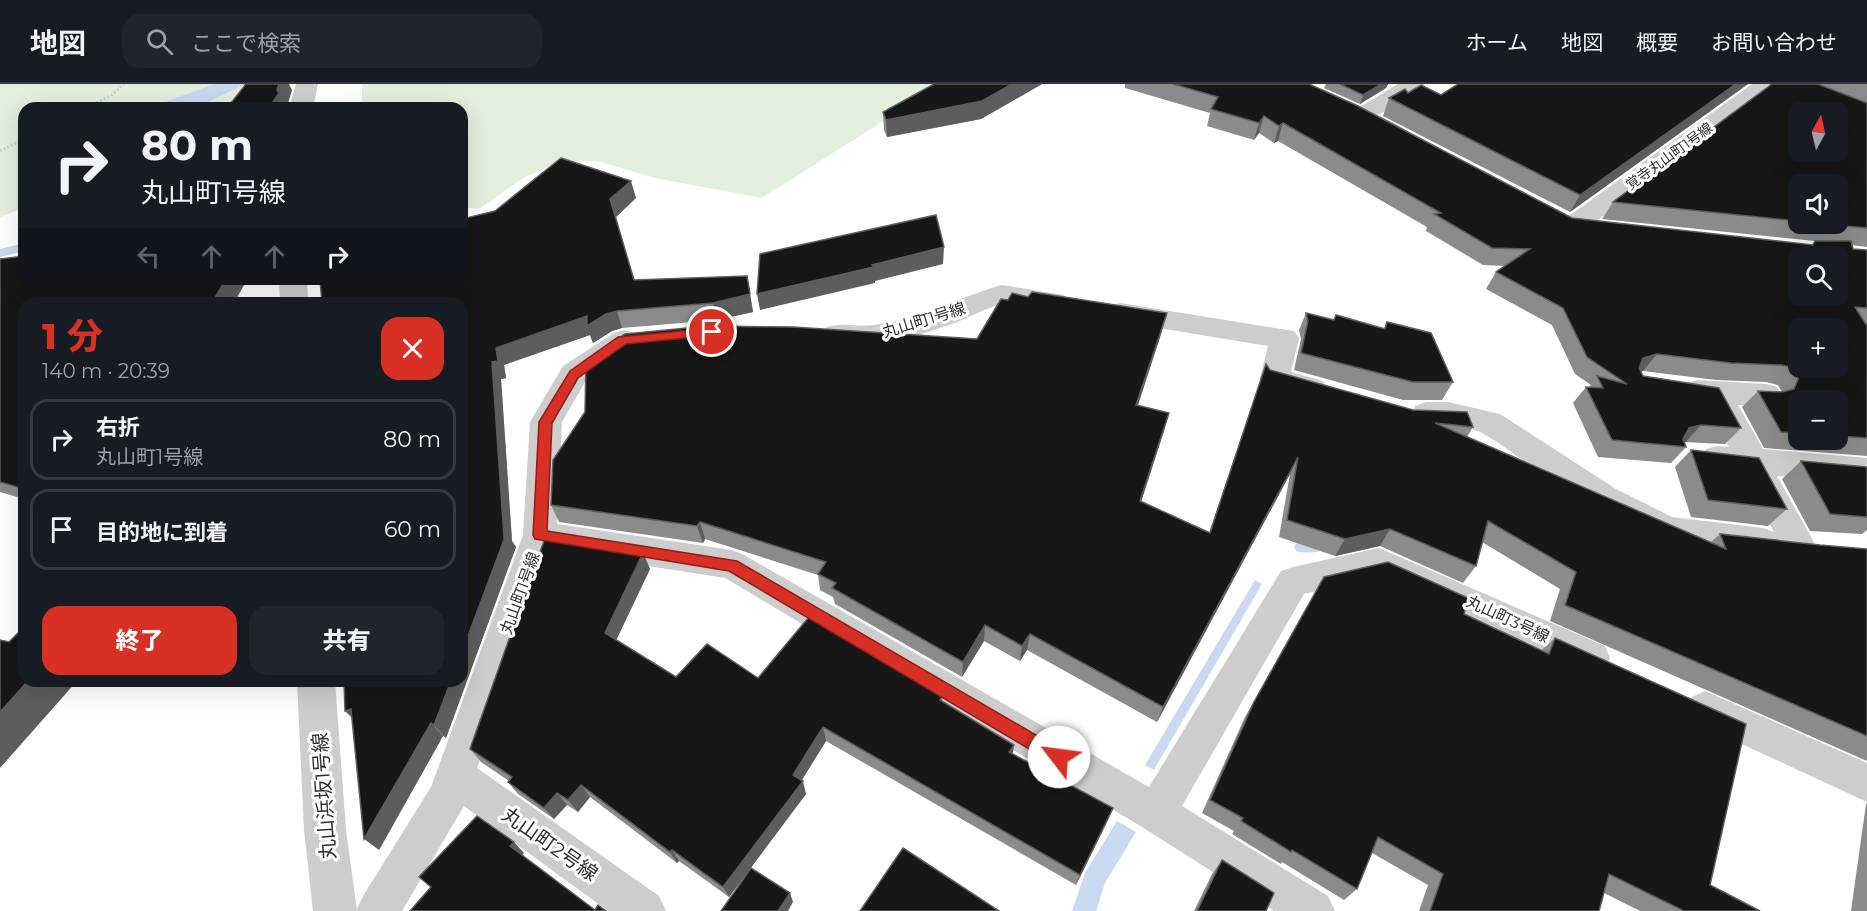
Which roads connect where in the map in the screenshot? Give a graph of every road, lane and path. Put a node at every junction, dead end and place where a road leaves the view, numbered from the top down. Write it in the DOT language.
graph roads {
  1 [pos="124,84"];
  2 [pos="307,84"];
  3 [pos="1414,84"];
  4 [pos="1767,84"];
  5 [pos="97,102"];
  6 [pos="302,102"];
  7 [pos="18,142"];
  8 [pos="1414,144"];
  9 [pos="0,151"];
  10 [pos="1607,231"];
  11 [pos="804,334"];
  12 [pos="656,337"];
  13 [pos="1674,388"];
  14 [pos="1716,393"];
  15 [pos="1766,395"];
  16 [pos="1339,396"];
  17 [pos="1393,411"];
  18 [pos="1686,456"];
  19 [pos="1752,461"];
  20 [pos="1867,471"];
  21 [pos="540,535"];
  22 [pos="1799,546"];
  23 [pos="1833,549"];
  24 [pos="1627,674"];
  25 [pos="316,687"];
  26 [pos="1671,693"];
  27 [pos="455,776"];
  28 [pos="1867,783"];
  29 [pos="1156,813"];
  30 [pos="335,911"];
  31 [pos="378,911"];
  32 [pos="644,911"];
  33 [pos="1313,911"];
  1 -- 5 [label="path"];
  2 -- 6 [label="street"];
  3 -- 8 [label="street"];
  4 -- 10 [label="street, 覚寺丸山町1号線"];
  7 -- 9 [label="path"];
  11 -- 16 [label="street, 丸山町1号線"];
  12 -- 21 [label="street, 丸山町1号線"];
  13 -- 14 [label="street"];
  14 -- 15 [label="street"];
  14 -- 19 [label="street"];
  17 -- 22 [label="street"];
  18 -- 19 [label="street"];
  19 -- 20 [label="street"];
  19 -- 22 [label="street"];
  21 -- 27 [label="street, 丸山町1号線"];
  21 -- 29 [label="street"];
  22 -- 23 [label="street"];
  24 -- 29 [label="street, 丸山町3号線"];
  25 -- 30 [label="street, 丸山浜坂1号線"];
  26 -- 28 [label="street"];
  27 -- 31 [label="street, 丸山町1号線"];
  27 -- 32 [label="street, 丸山町2号線"];
  29 -- 33 [label="street"];
}
